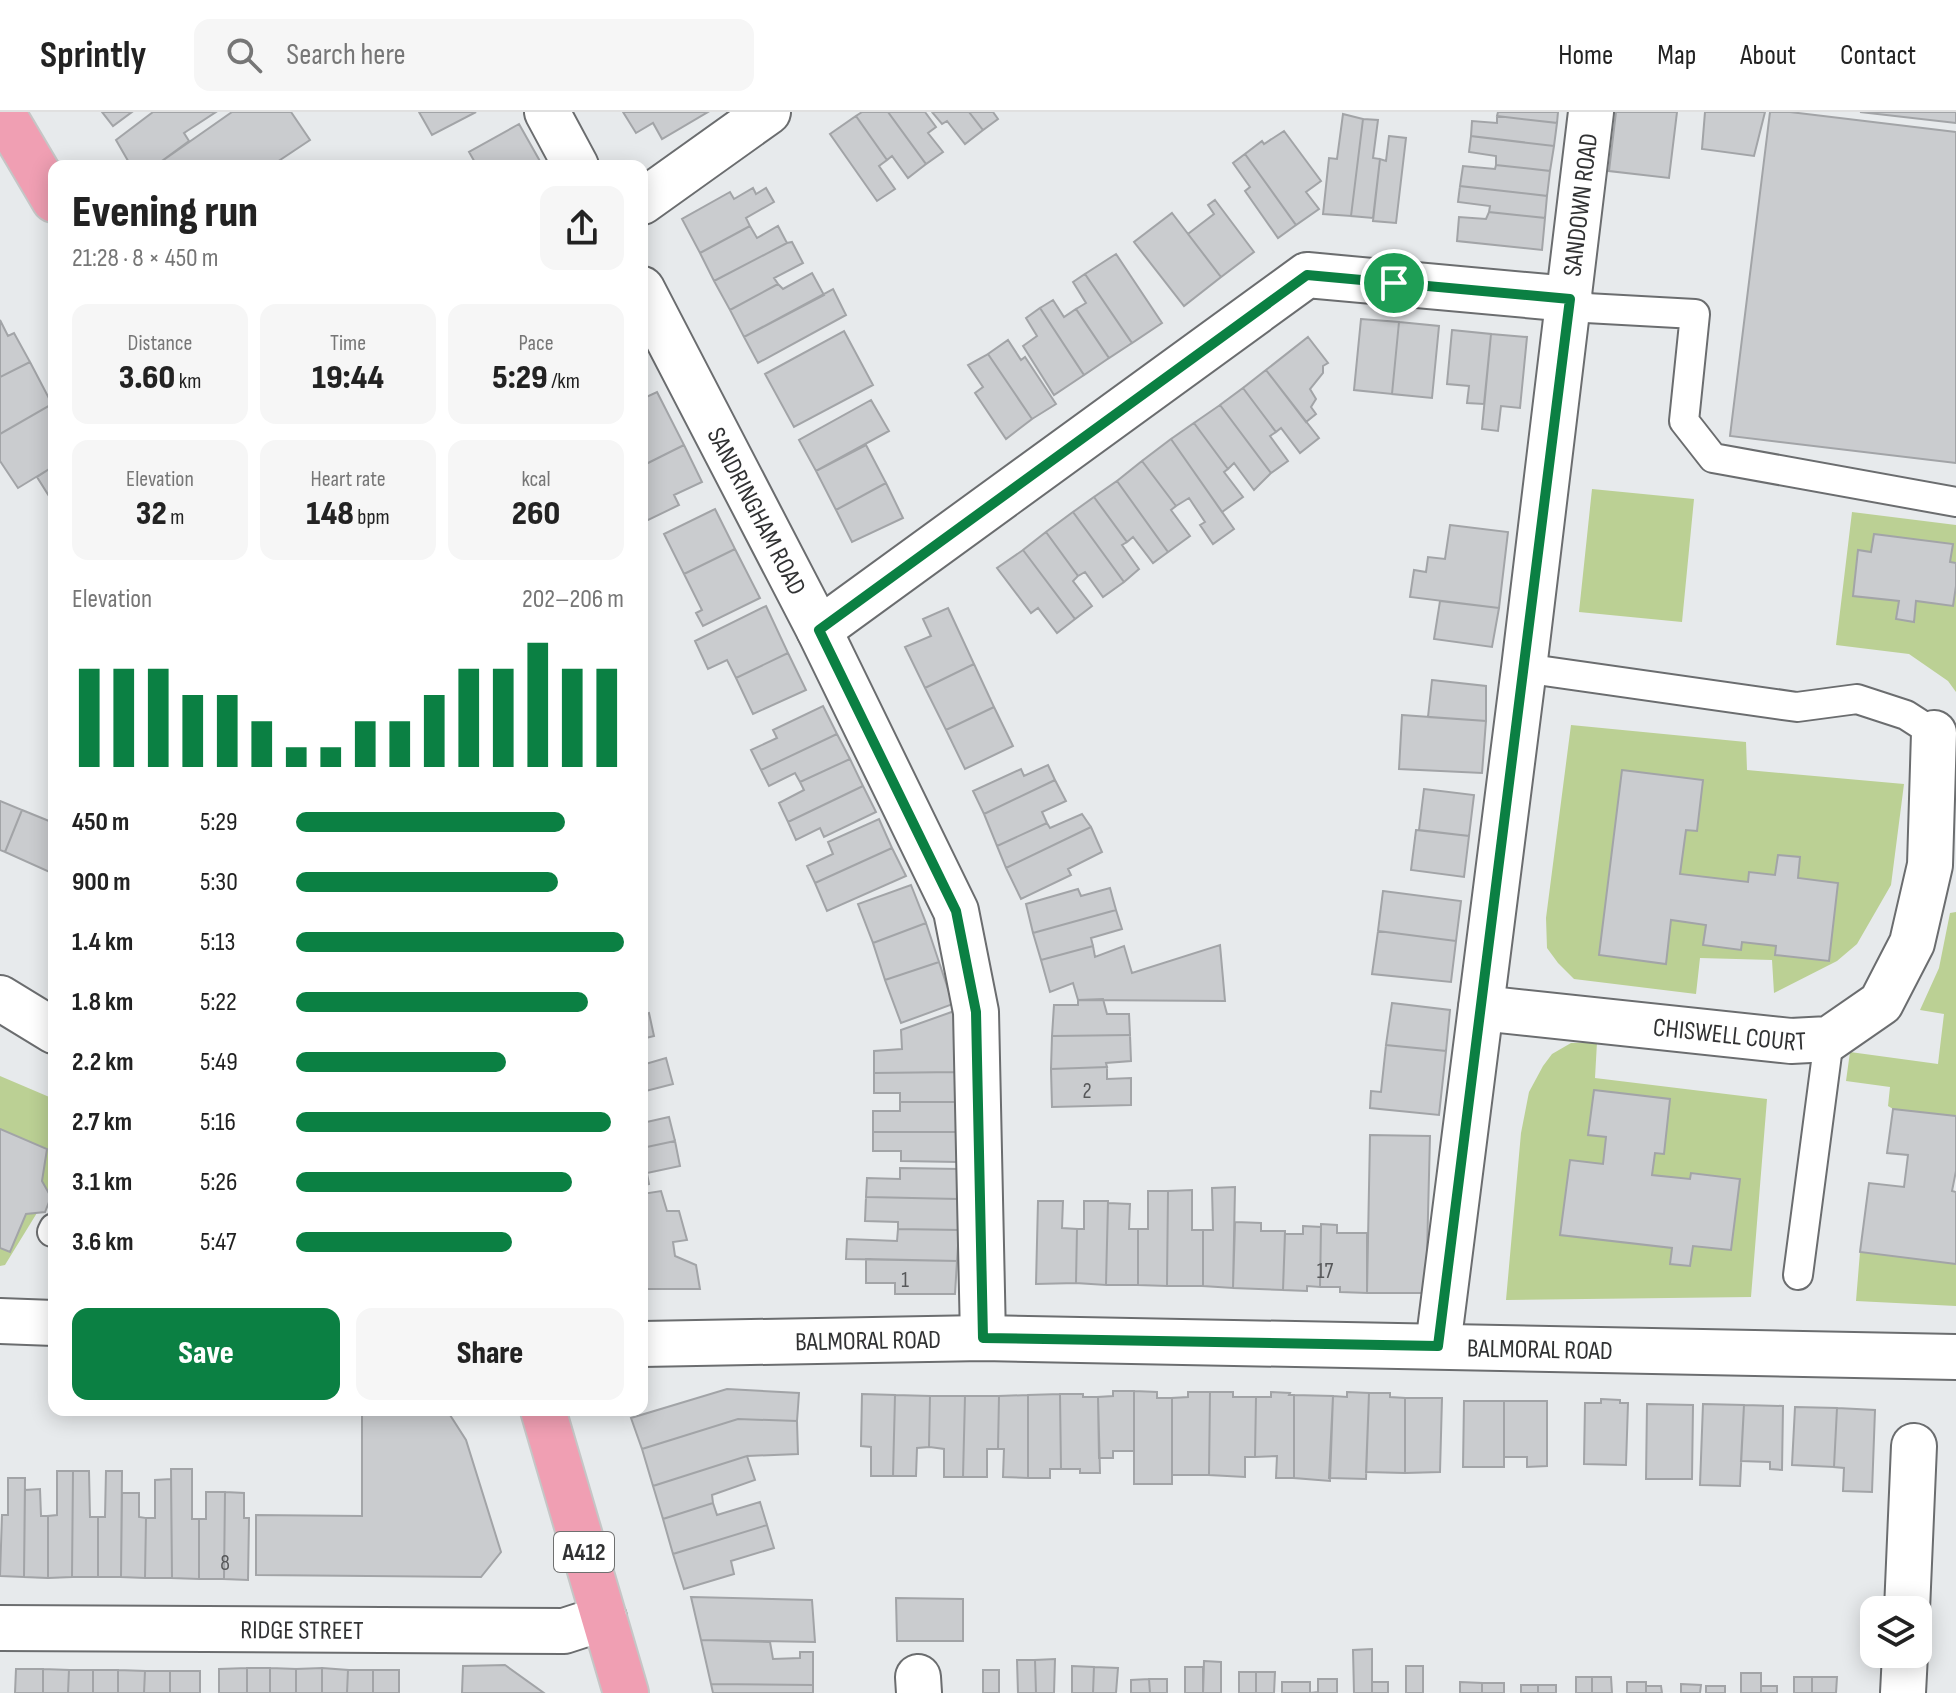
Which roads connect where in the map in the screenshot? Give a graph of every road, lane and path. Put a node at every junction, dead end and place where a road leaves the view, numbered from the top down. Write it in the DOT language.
graph roads {
  1 [pos="2,112"];
  2 [pos="547,112"];
  3 [pos="768,112"];
  4 [pos="1591,112"];
  5 [pos="573,160"];
  6 [pos="48,190"];
  7 [pos="648,198"];
  8 [pos="648,301"];
  9 [pos="1569,303"];
  10 [pos="1956,502"];
  11 [pos="819,630"];
  12 [pos="1524,668"];
  13 [pos="1934,733"];
  14 [pos="1943,867"];
  15 [pos="0,998"];
  16 [pos="1481,1008"];
  17 [pos="48,1027"];
  18 [pos="1829,1039"];
  19 [pos="1798,1275"];
  20 [pos="0,1321"];
  21 [pos="48,1323"];
  22 [pos="983,1338"];
  23 [pos="648,1344"];
  24 [pos="1438,1346"];
  25 [pos="1956,1357"];
  26 [pos="545,1416"];
  27 [pos="1914,1446"];
  28 [pos="1908,1596"];
  29 [pos="604,1618"];
  30 [pos="0,1628"];
  31 [pos="1904,1668"];
  32 [pos="626,1693"];
  33 [pos="1903,1693"];
  1 -- 6 [label="main road"];
  2 -- 5 [label="street"];
  3 -- 7 [label="street"];
  4 -- 9 [label="street, SANDOWN ROAD"];
  8 -- 11 [label="street, SANDRINGHAM ROAD"];
  9 -- 10 [label="lane"];
  9 -- 11 [label="street"];
  9 -- 12 [label="street, SANDOWN ROAD"];
  11 -- 22 [label="street, SANDRINGHAM ROAD"];
  12 -- 13 [label="lane"];
  12 -- 16 [label="street, SANDOWN ROAD"];
  13 -- 14 [label="street, CHISWELL COURT"];
  14 -- 18 [label="street, CHISWELL COURT"];
  15 -- 17 [label="street"];
  16 -- 18 [label="street, CHISWELL COURT"];
  16 -- 24 [label="street, SANDOWN ROAD"];
  18 -- 19 [label="lane"];
  20 -- 21 [label="street"];
  22 -- 23 [label="street, BALMORAL ROAD"];
  22 -- 24 [label="street, BALMORAL ROAD"];
  24 -- 25 [label="street, BALMORAL ROAD"];
  26 -- 29 [label="main road, A412"];
  27 -- 28 [label="street"];
  29 -- 30 [label="street, RIDGE STREET"];
  29 -- 32 [label="main road, A412"];
  31 -- 33 [label="street"];
}
